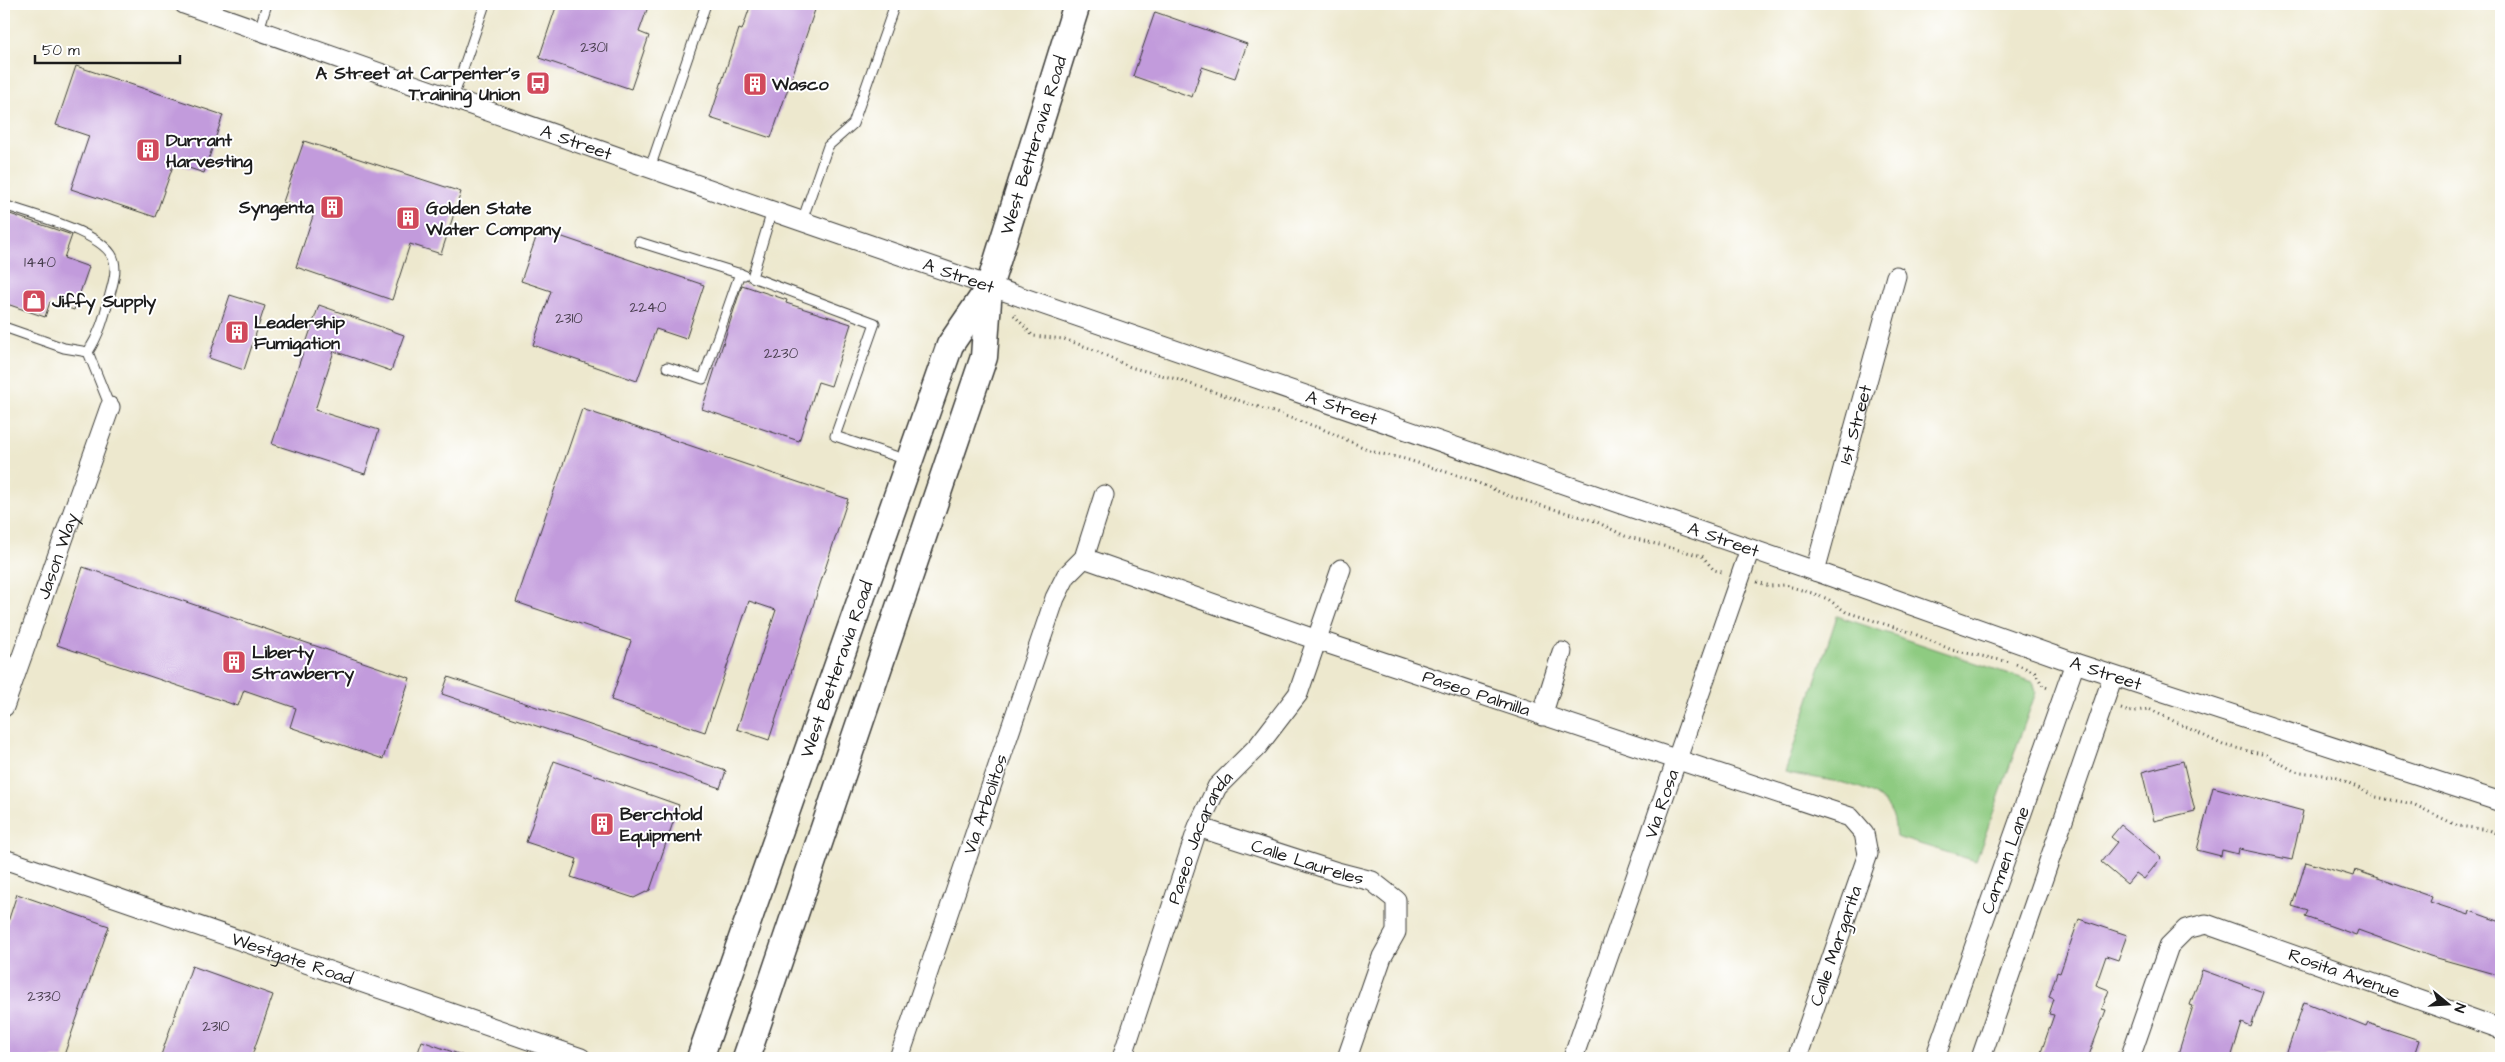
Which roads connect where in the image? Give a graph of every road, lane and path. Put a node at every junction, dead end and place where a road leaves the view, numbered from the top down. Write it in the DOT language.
graph roads {
  1 [pos="184,4"];
  2 [pos="267,4"];
  3 [pos="485,4"];
  4 [pos="706,4"];
  5 [pos="895,4"];
  6 [pos="1078,4"];
  7 [pos="259,30"];
  8 [pos="453,98"];
  9 [pos="650,168"];
  10 [pos="4,205"];
  11 [pos="772,211"];
  12 [pos="802,221"];
  13 [pos="639,242"];
  14 [pos="740,273"];
  15 [pos="1896,276"];
  16 [pos="752,277"];
  17 [pos="989,287"];
  18 [pos="4,326"];
  19 [pos="88,352"];
  20 [pos="667,367"];
  21 [pos="110,406"];
  22 [pos="909,460"];
  23 [pos="1104,495"];
  24 [pos="1750,549"];
  25 [pos="1084,558"];
  26 [pos="1341,569"];
  27 [pos="1815,571"];
  28 [pos="1317,640"];
  29 [pos="1562,652"];
  30 [pos="2075,663"];
  31 [pos="2113,676"];
  32 [pos="4,707"];
  33 [pos="1542,716"];
  34 [pos="1676,761"];
  35 [pos="2501,802"];
  36 [pos="1198,827"];
  37 [pos="1864,833"];
  38 [pos="4,858"];
  39 [pos="2501,1029"];
  40 [pos="581,1058"];
  41 [pos="700,1058"];
  42 [pos="746,1058"];
  43 [pos="898,1058"];
  44 [pos="1122,1058"];
  45 [pos="1347,1058"];
  46 [pos="1573,1058"];
  47 [pos="1797,1058"];
  48 [pos="1935,1058"];
  49 [pos="1981,1058"];
  50 [pos="2130,1058"];
  1 -- 7 [label="street, A Street"];
  2 -- 7 [label="lane"];
  3 -- 8 [label="lane"];
  4 -- 9 [label="lane"];
  5 -- 12 [label="lane"];
  6 -- 17 [label="street, West Betteravia Road"];
  7 -- 8 [label="street, A Street"];
  8 -- 9 [label="street, A Street"];
  9 -- 11 [label="street, A Street"];
  10 -- 19 [label="lane"];
  11 -- 12 [label="street, A Street"];
  11 -- 16 [label="lane"];
  12 -- 17 [label="street, A Street"];
  13 -- 14 [label="lane"];
  14 -- 16 [label="lane"];
  14 -- 20 [label="lane"];
  15 -- 27 [label="street, 1st Street"];
  16 -- 22 [label="lane"];
  17 -- 22 [label="street, West Betteravia Road"];
  17 -- 24 [label="street, A Street"];
  17 -- 42 [label="street, West Betteravia Road"];
  18 -- 19 [label="lane"];
  19 -- 21 [label="lane"];
  21 -- 32 [label="street, Jason Way"];
  22 -- 41 [label="street, West Betteravia Road"];
  23 -- 25 [label="street"];
  24 -- 27 [label="street, A Street"];
  24 -- 34 [label="street, Via Rosa"];
  25 -- 28 [label="street, Paseo Palmilla"];
  25 -- 43 [label="street, Via Arbolitos"];
  26 -- 28 [label="street, Paseo Jacaranda"];
  27 -- 30 [label="street, A Street"];
  28 -- 33 [label="street, Paseo Palmilla"];
  28 -- 36 [label="street, Paseo Jacaranda"];
  29 -- 33 [label="street"];
  30 -- 31 [label="street, A Street"];
  30 -- 48 [label="street, Carmen Lane"];
  31 -- 35 [label="street, A Street"];
  31 -- 49 [label="street"];
  33 -- 34 [label="street, Paseo Palmilla"];
  34 -- 37 [label="street, Paseo Palmilla"];
  34 -- 46 [label="street, Via Rosa"];
  36 -- 44 [label="street, Paseo Jacaranda"];
  36 -- 45 [label="street, Calle Laureles"];
  37 -- 47 [label="street, Calle Margarita"];
  38 -- 40 [label="street, Westgate Road"];
  39 -- 50 [label="street, Rosita Avenue"];
}
